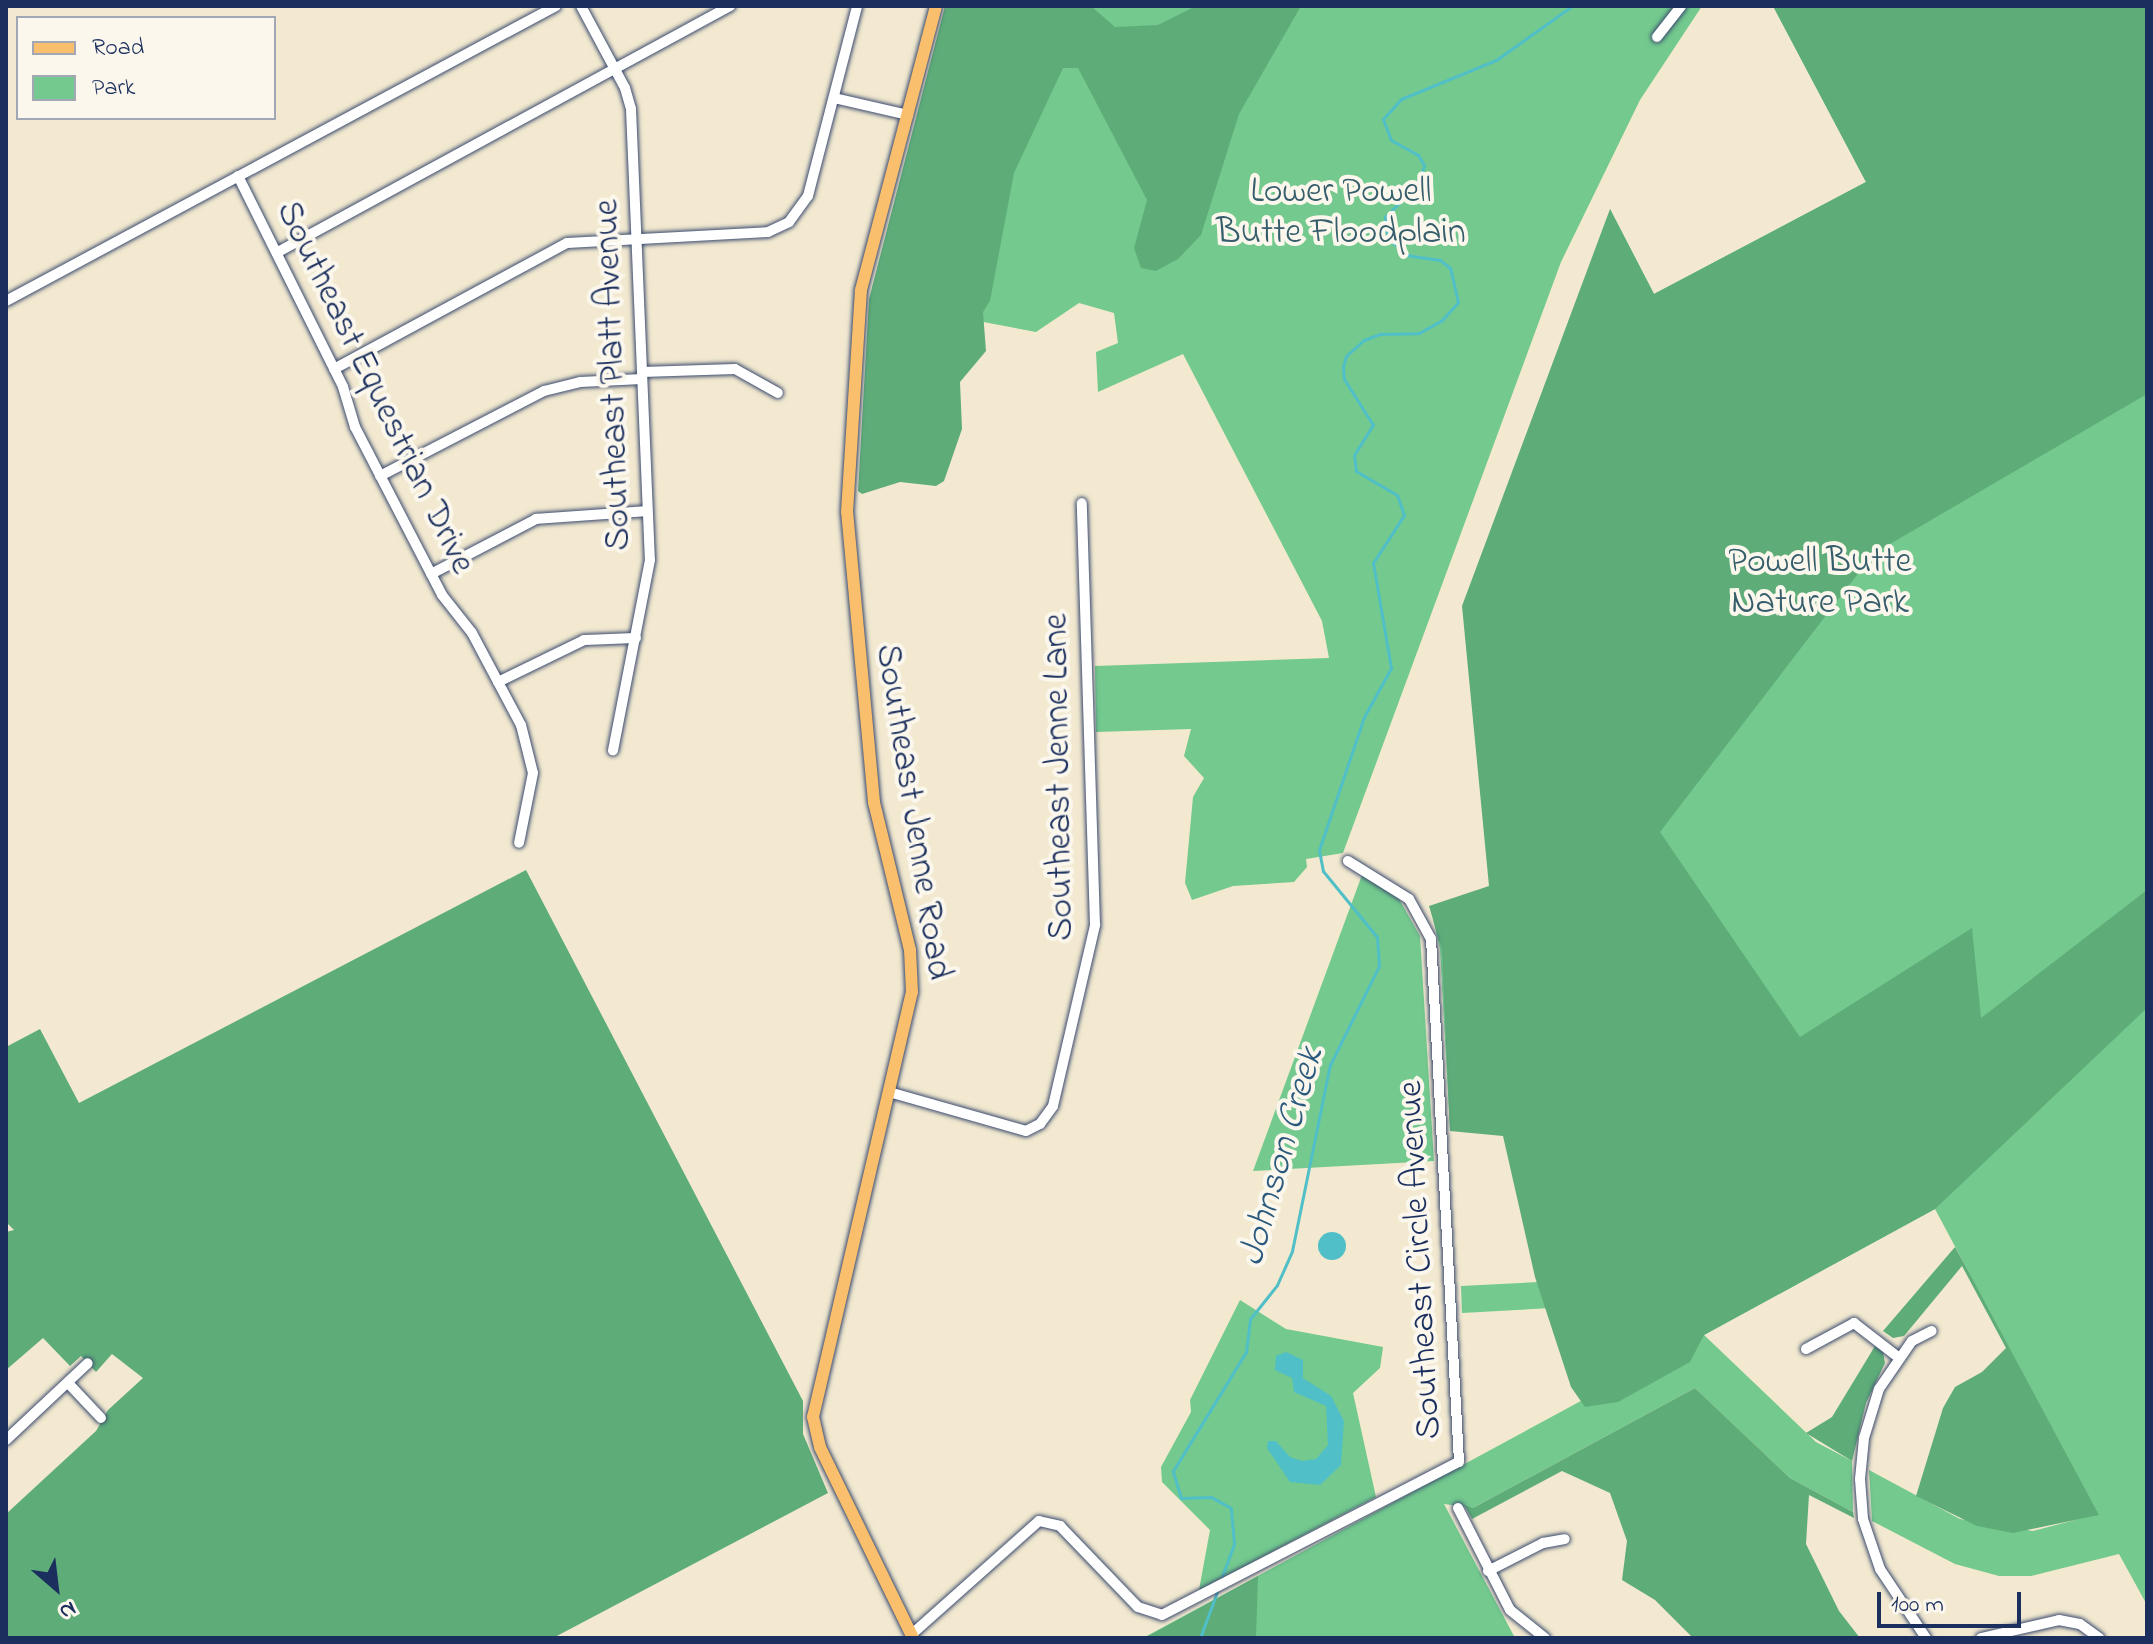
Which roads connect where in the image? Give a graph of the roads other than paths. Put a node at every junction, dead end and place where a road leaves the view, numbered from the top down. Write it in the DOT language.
graph roads {
  1 [pos="556,6"];
  2 [pos="581,6"];
  3 [pos="730,6"];
  4 [pos="857,6"];
  5 [pos="936,6"];
  6 [pos="1681,6"];
  7 [pos="1657,37"];
  8 [pos="615,69"];
  9 [pos="834,98"];
  10 [pos="908,115"];
  11 [pos="238,176"];
  12 [pos="636,237"];
  13 [pos="278,252"];
  14 [pos="6,301"];
  15 [pos="334,369"];
  16 [pos="642,376"];
  17 [pos="778,393"];
  18 [pos="380,476"];
  19 [pos="1082,503"];
  20 [pos="647,511"];
  21 [pos="431,574"];
  22 [pos="636,638"];
  23 [pos="498,682"];
  24 [pos="613,750"];
  25 [pos="519,843"];
  26 [pos="1348,861"];
  27 [pos="889,1092"];
  28 [pos="1932,1331"];
  29 [pos="1806,1349"];
  30 [pos="1898,1357"];
  31 [pos="88,1363"];
  32 [pos="68,1383"];
  33 [pos="101,1418"];
  34 [pos="6,1440"];
  35 [pos="1458,1508"];
  36 [pos="1565,1539"];
  37 [pos="1488,1571"];
  38 [pos="913,1636"];
  39 [pos="1545,1638"];
  40 [pos="1926,1638"];
  41 [pos="1981,1638"];
  42 [pos="2099,1638"];
  1 -- 11 [label="street"];
  2 -- 8 [label="street, Southeast Platt Avenue"];
  3 -- 8 [label="street"];
  4 -- 9 [label="street"];
  5 -- 10 [label="main road, Southeast Jenne Road"];
  6 -- 7 [label="street"];
  8 -- 12 [label="street, Southeast Platt Avenue"];
  8 -- 13 [label="street"];
  9 -- 10 [label="street"];
  9 -- 12 [label="street"];
  10 -- 27 [label="main road, Southeast Jenne Road"];
  11 -- 13 [label="street, Southeast Equestrian Drive"];
  11 -- 14 [label="street"];
  12 -- 15 [label="street"];
  12 -- 16 [label="street, Southeast Platt Avenue"];
  13 -- 15 [label="street, Southeast Equestrian Drive"];
  15 -- 18 [label="street, Southeast Equestrian Drive"];
  16 -- 17 [label="street"];
  16 -- 18 [label="street"];
  16 -- 20 [label="street, Southeast Platt Avenue"];
  18 -- 21 [label="street, Southeast Equestrian Drive"];
  19 -- 27 [label="street, Southeast Jenne Lane"];
  20 -- 21 [label="street"];
  20 -- 22 [label="street, Southeast Platt Avenue"];
  21 -- 23 [label="street, Southeast Equestrian Drive"];
  22 -- 23 [label="street"];
  22 -- 24 [label="street, Southeast Platt Avenue"];
  23 -- 25 [label="street, Southeast Equestrian Drive"];
  26 -- 38 [label="street, Southeast Circle Avenue"];
  27 -- 38 [label="main road, Southeast Jenne Road"];
  28 -- 30 [label="street"];
  29 -- 30 [label="street"];
  30 -- 40 [label="street"];
  31 -- 32 [label="street"];
  32 -- 33 [label="street"];
  32 -- 34 [label="street"];
  35 -- 37 [label="street"];
  36 -- 37 [label="street"];
  37 -- 39 [label="street"];
  41 -- 42 [label="street"];
}
